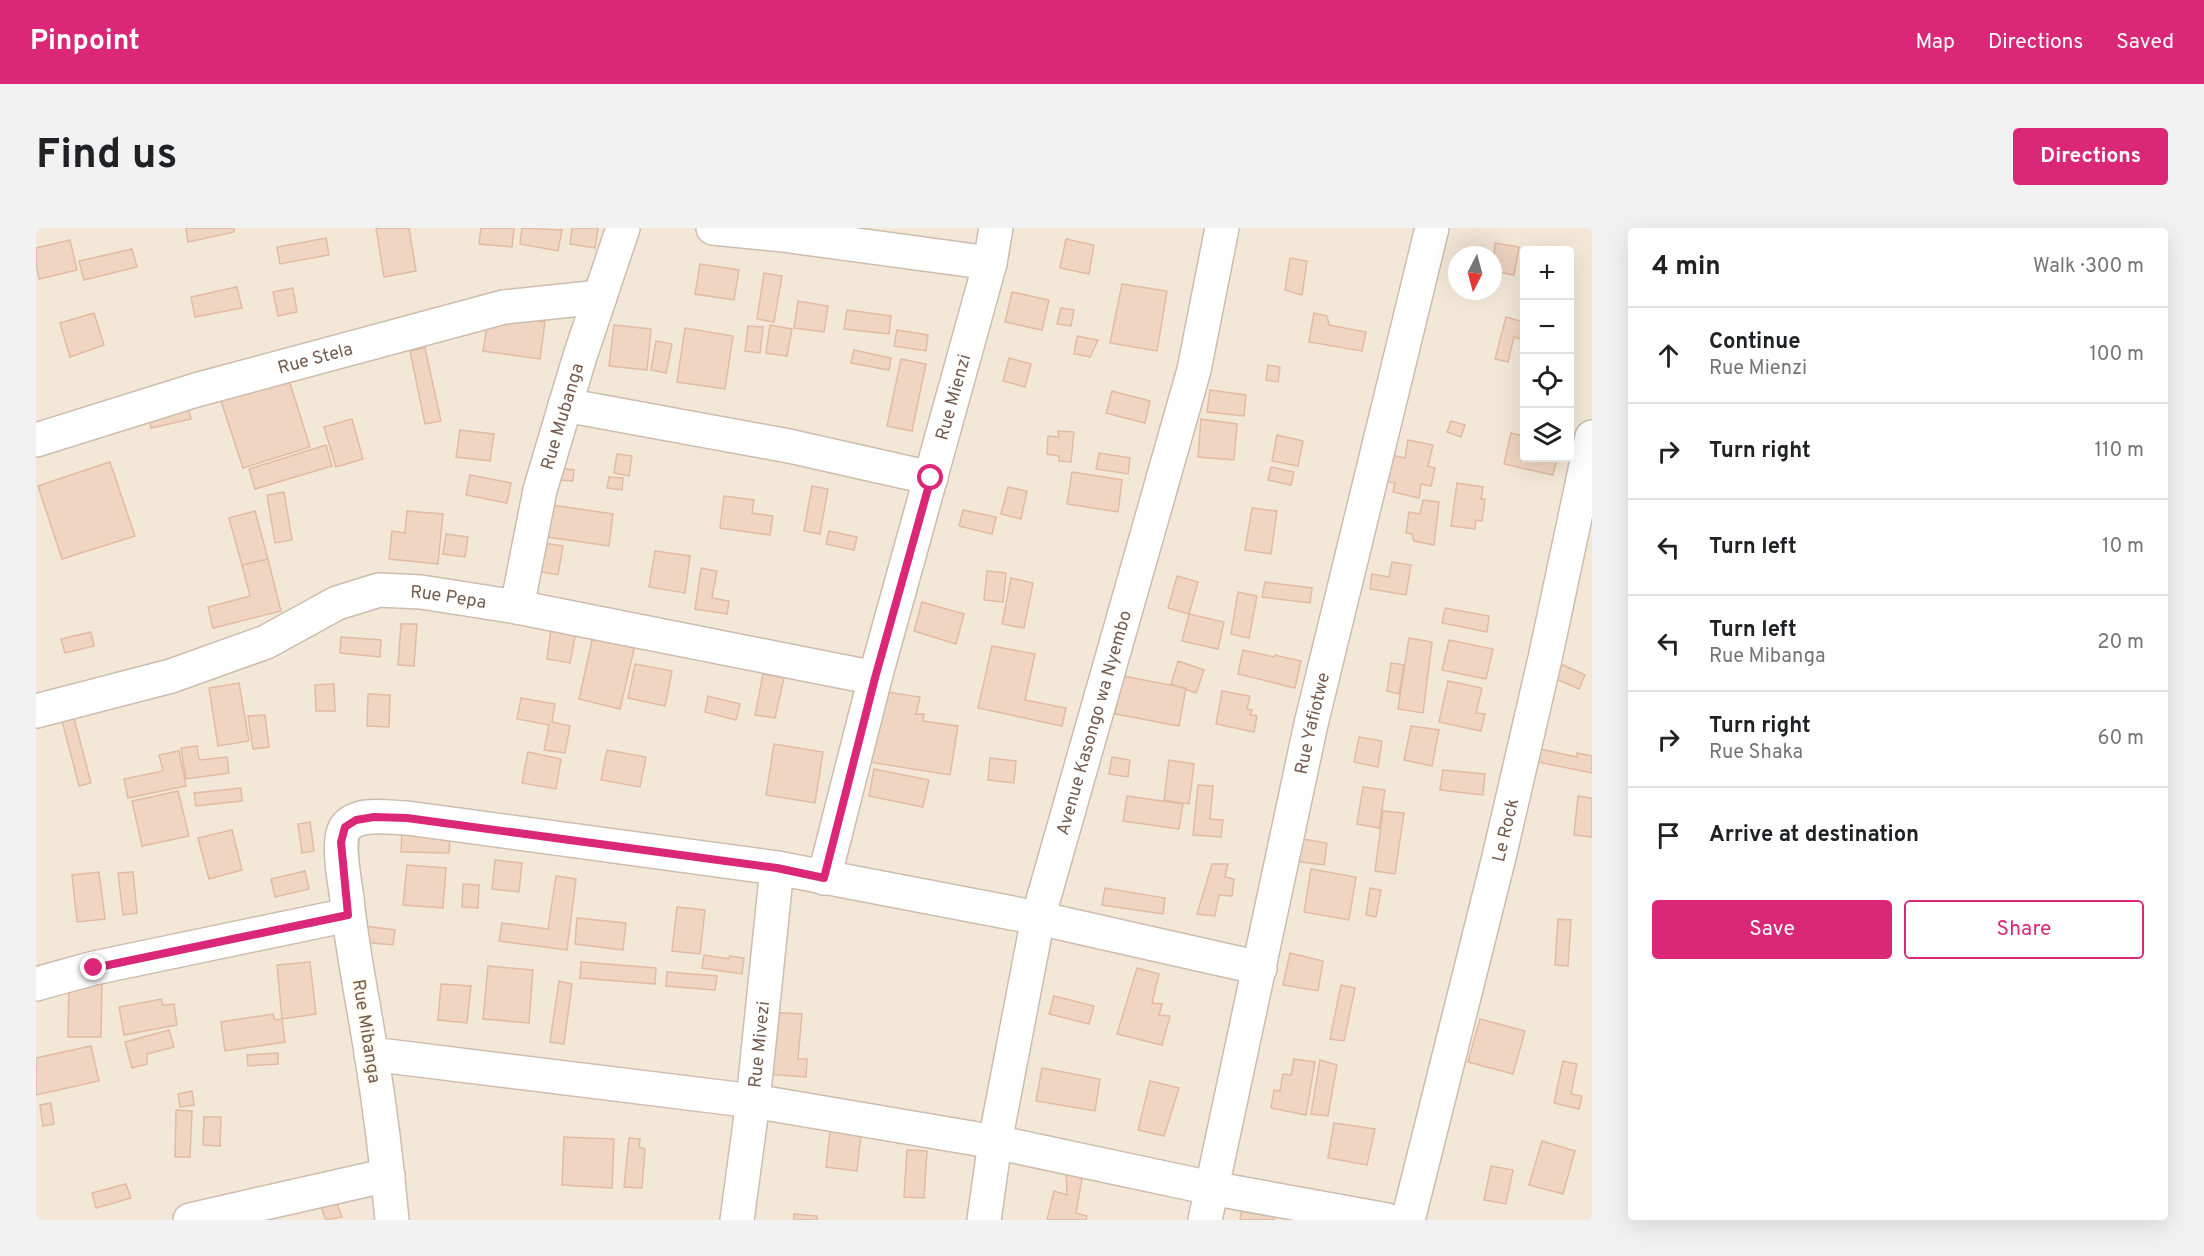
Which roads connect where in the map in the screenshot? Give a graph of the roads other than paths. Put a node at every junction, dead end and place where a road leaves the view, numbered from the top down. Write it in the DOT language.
graph roads {
  1 [pos="623,228"];
  2 [pos="713,228"];
  3 [pos="996,228"];
  4 [pos="1222,228"];
  5 [pos="1432,228"];
  6 [pos="990,263"];
  7 [pos="600,297"];
  8 [pos="566,405"];
  9 [pos="1592,438"];
  10 [pos="36,440"];
  11 [pos="931,478"];
  12 [pos="517,607"];
  13 [pos="875,678"];
  14 [pos="36,711"];
  15 [pos="777,868"];
  16 [pos="824,878"];
  17 [pos="348,915"];
  18 [pos="1038,918"];
  19 [pos="1260,968"];
  20 [pos="36,984"];
  21 [pos="371,1054"];
  22 [pos="753,1101"];
  23 [pos="995,1142"];
  24 [pos="388,1174"];
  25 [pos="1211,1188"];
  26 [pos="190,1220"];
  27 [pos="392,1220"];
  28 [pos="737,1220"];
  29 [pos="984,1220"];
  30 [pos="1205,1220"];
  31 [pos="1387,1220"];
  32 [pos="1408,1220"];
  1 -- 7 [label="street, Rue Mubanga"];
  2 -- 6 [label="street"];
  3 -- 6 [label="street, Rue Mienzi"];
  4 -- 18 [label="street, Avenue Kasongo wa Nyembo"];
  5 -- 19 [label="street, Rue Yafiotwe"];
  6 -- 11 [label="street, Rue Mienzi"];
  7 -- 8 [label="street, Rue Mubanga"];
  7 -- 10 [label="street, Rue Stela"];
  8 -- 11 [label="street"];
  8 -- 12 [label="street, Rue Mubanga"];
  9 -- 32 [label="street, Le Rock"];
  11 -- 13 [label="street, Rue Mienzi"];
  12 -- 13 [label="street, Rue Pepa"];
  12 -- 14 [label="street, Rue Pepa"];
  13 -- 16 [label="street, Rue Mienzi"];
  15 -- 16 [label="street"];
  15 -- 17 [label="street, Rue Mibanga"];
  15 -- 22 [label="street, Rue Mivezi"];
  16 -- 18 [label="street"];
  17 -- 20 [label="street"];
  17 -- 21 [label="street, Rue Mibanga"];
  18 -- 19 [label="street"];
  18 -- 23 [label="street, Avenue Kasongo wa Nyembo"];
  19 -- 25 [label="street, Rue Yafiotwe"];
  21 -- 22 [label="street"];
  21 -- 24 [label="street, Rue Mibanga"];
  22 -- 23 [label="street"];
  22 -- 28 [label="street, Rue Mivezi"];
  23 -- 25 [label="street"];
  23 -- 29 [label="street, Avenue Kasongo wa Nyembo"];
  24 -- 26 [label="street"];
  24 -- 27 [label="street, Rue Mibanga"];
  25 -- 30 [label="street, Rue Yafiotwe"];
  25 -- 31 [label="street"];
}
